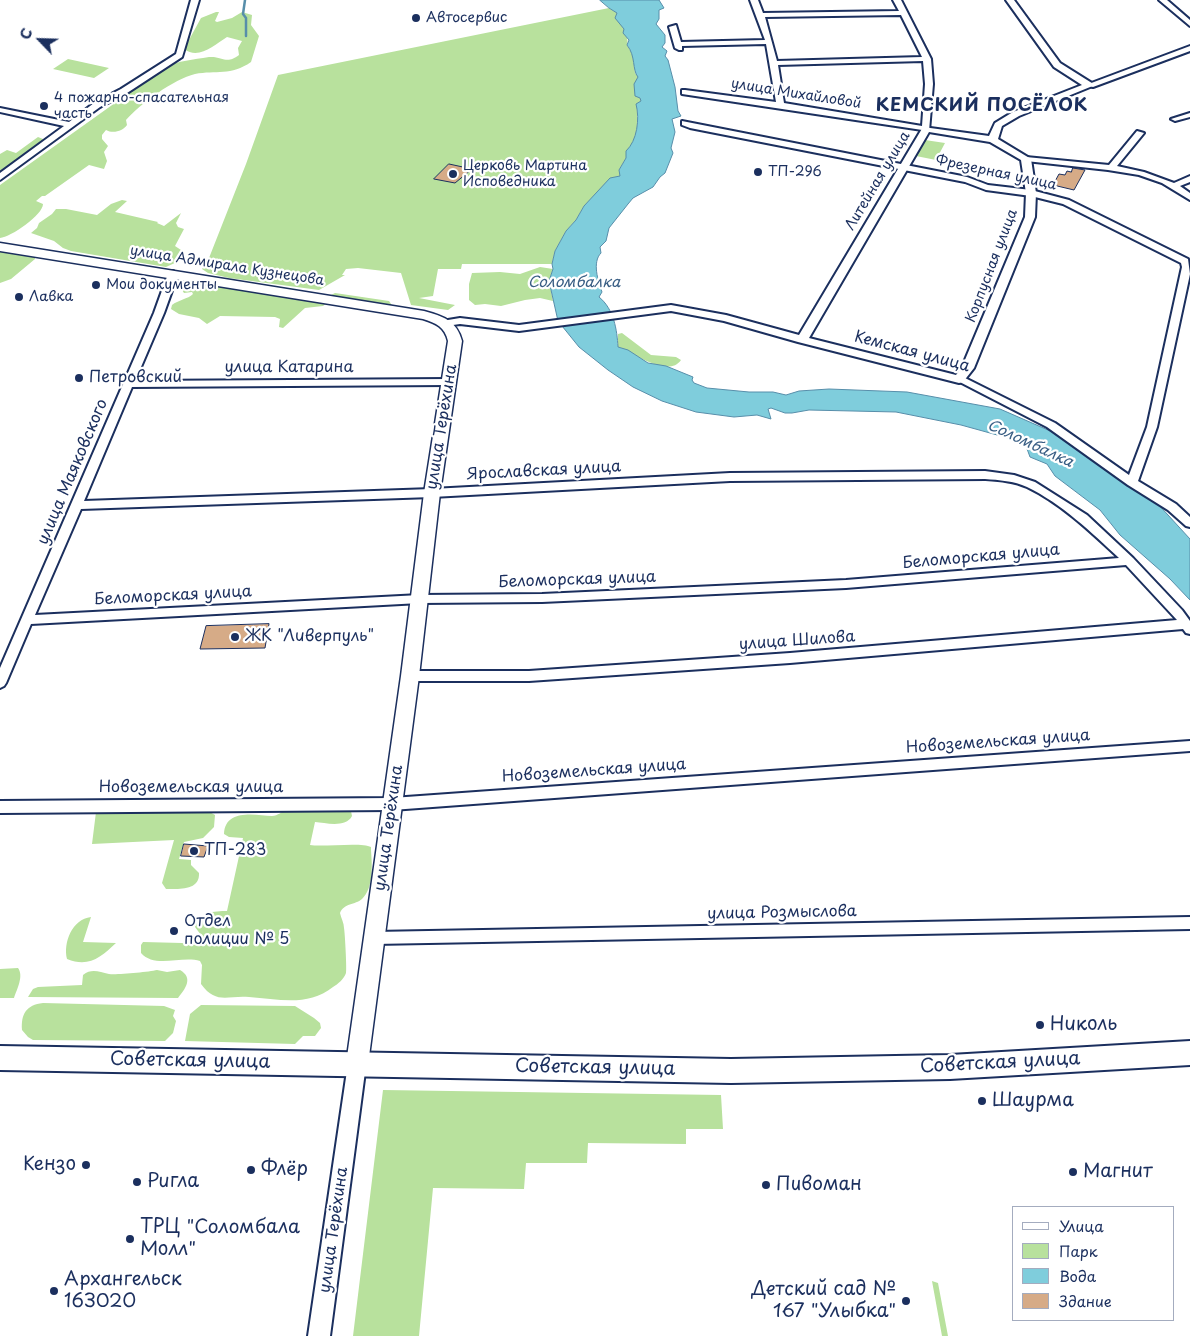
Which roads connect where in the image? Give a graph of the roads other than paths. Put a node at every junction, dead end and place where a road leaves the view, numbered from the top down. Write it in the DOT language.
graph roads {
  1 [pos="754,0"];
  2 [pos="897,0"];
  3 [pos="1010,0"];
  4 [pos="1163,0"];
  5 [pos="195,1"];
  6 [pos="903,13"];
  7 [pos="761,15"];
  8 [pos="1190,24"];
  9 [pos="673,27"];
  10 [pos="768,42"];
  11 [pos="1190,48"];
  12 [pos="926,59"];
  13 [pos="774,62"];
  14 [pos="1090,85"];
  15 [pos="685,92"];
  16 [pos="780,105"];
  17 [pos="0,110"];
  18 [pos="1190,115"];
  19 [pos="1175,119"];
  20 [pos="685,123"];
  21 [pos="72,125"];
  22 [pos="926,130"];
  23 [pos="1140,133"];
  24 [pos="993,140"];
  25 [pos="1026,159"];
  26 [pos="904,168"];
  27 [pos="1111,168"];
  28 [pos="0,177"];
  29 [pos="1190,179"];
  30 [pos="1173,186"];
  31 [pos="1031,193"];
  32 [pos="1190,197"];
  33 [pos="0,247"];
  34 [pos="174,274"];
  35 [pos="446,323"];
  36 [pos="802,340"];
  37 [pos="959,379"];
  38 [pos="450,382"];
  39 [pos="128,384"];
  40 [pos="1132,482"];
  41 [pos="432,493"];
  42 [pos="76,506"];
  43 [pos="1190,523"];
  44 [pos="1128,561"];
  45 [pos="420,599"];
  46 [pos="27,620"];
  47 [pos="1188,627"];
  48 [pos="410,676"];
  49 [pos="0,683"];
  50 [pos="1190,746"];
  51 [pos="392,804"];
  52 [pos="0,807"];
  53 [pos="1190,923"];
  54 [pos="374,938"];
  55 [pos="1190,1053"];
  56 [pos="0,1058"];
  57 [pos="357,1064"];
  58 [pos="320,1336"];
  1 -- 7 [label="street"];
  2 -- 6 [label="street, Литейная улица"];
  3 -- 14 [label="street"];
  4 -- 8 [label="street"];
  5 -- 21 [label="street"];
  6 -- 7 [label="street"];
  6 -- 12 [label="street, Литейная улица"];
  7 -- 10 [label="street"];
  9 -- 10 [label="street"];
  10 -- 13 [label="street"];
  11 -- 14 [label="street"];
  12 -- 13 [label="street"];
  12 -- 22 [label="street, Литейная улица"];
  13 -- 16 [label="street"];
  14 -- 24 [label="street"];
  15 -- 16 [label="street, улица Михайловой"];
  16 -- 22 [label="street, улица Михайловой"];
  17 -- 21 [label="street"];
  18 -- 19 [label="street"];
  20 -- 26 [label="street, Фрезерная улица"];
  21 -- 28 [label="street"];
  22 -- 24 [label="street, улица Михайловой"];
  22 -- 26 [label="street, Литейная улица"];
  23 -- 27 [label="street"];
  24 -- 25 [label="street, улица Михайловой"];
  25 -- 27 [label="street, улица Михайловой"];
  25 -- 31 [label="street, Корпусная улица"];
  26 -- 31 [label="street, Фрезерная улица"];
  26 -- 36 [label="street, Литейная улица"];
  27 -- 30 [label="street, улица Михайловой"];
  29 -- 30 [label="street"];
  30 -- 32 [label="street, улица Михайловой"];
  31 -- 37 [label="street, Корпусная улица"];
  31 -- 40 [label="street, Фрезерная улица"];
  33 -- 34 [label="main road, улица Адмирала Кузнецова"];
  34 -- 35 [label="main road, улица Адмирала Кузнецова"];
  34 -- 39 [label="street, улица Маяковского"];
  35 -- 36 [label="street, Кемская улица"];
  35 -- 38 [label="main road, улица Терёхина"];
  36 -- 37 [label="street, Кемская улица"];
  37 -- 40 [label="street, Кемская улица"];
  38 -- 39 [label="street, улица Катарина"];
  38 -- 41 [label="main road, улица Терёхина"];
  39 -- 42 [label="street, улица Маяковского"];
  40 -- 43 [label="street, Кемская улица"];
  41 -- 42 [label="street, Ярославская улица"];
  41 -- 44 [label="street, Ярославская улица"];
  41 -- 45 [label="main road, улица Терёхина"];
  42 -- 46 [label="street, улица Маяковского"];
  44 -- 45 [label="street, Беломорская улица"];
  44 -- 47 [label="street, Ярославская улица"];
  45 -- 46 [label="street, Беломорская улица"];
  45 -- 48 [label="main road, улица Терёхина"];
  46 -- 49 [label="street, улица Маяковского"];
  47 -- 48 [label="street, улица Шилова"];
  48 -- 51 [label="main road, улица Терёхина"];
  50 -- 51 [label="street, Новоземельская улица"];
  51 -- 52 [label="street, Новоземельская улица"];
  51 -- 54 [label="main road, улица Терёхина"];
  53 -- 54 [label="street, улица Розмыслова"];
  54 -- 57 [label="main road, улица Терёхина"];
  55 -- 57 [label="main road, Советская улица"];
  56 -- 57 [label="main road, Советская улица"];
  57 -- 58 [label="street, улица Терёхина"];
}
